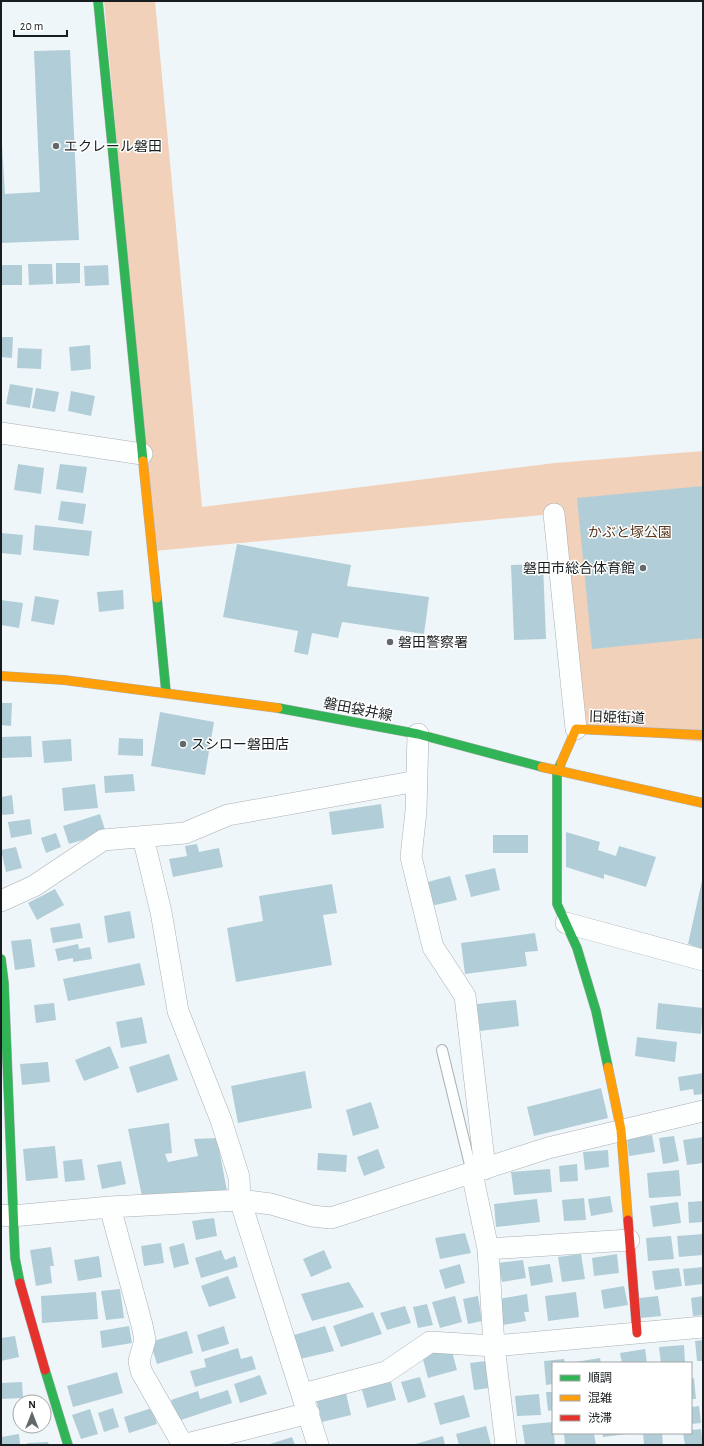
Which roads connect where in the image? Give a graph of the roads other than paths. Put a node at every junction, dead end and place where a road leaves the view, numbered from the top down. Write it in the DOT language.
graph roads {
  1 [pos="98,1"];
  2 [pos="1,433"];
  3 [pos="142,454"];
  4 [pos="554,514"];
  5 [pos="1,676"];
  6 [pos="166,692"];
  7 [pos="576,729"];
  8 [pos="418,734"];
  9 [pos="703,735"];
  10 [pos="557,771"];
  11 [pos="417,781"];
  12 [pos="703,803"];
  13 [pos="143,837"];
  14 [pos="1,901"];
  15 [pos="566,923"];
  16 [pos="1,959"];
  17 [pos="703,960"];
  18 [pos="3,983"];
  19 [pos="442,1050"];
  20 [pos="703,1110"];
  21 [pos="621,1130"];
  22 [pos="478,1171"];
  23 [pos="240,1200"];
  24 [pos="110,1207"];
  25 [pos="7,1216"];
  26 [pos="630,1240"];
  27 [pos="488,1249"];
  28 [pos="703,1327"];
  29 [pos="637,1333"];
  30 [pos="494,1346"];
  31 [pos="306,1403"];
  32 [pos="68,1445"];
  33 [pos="183,1445"];
  34 [pos="318,1445"];
  35 [pos="506,1445"];
  1 -- 3 [label="street"];
  2 -- 3 [label="street"];
  3 -- 6 [label="street"];
  4 -- 7 [label="street"];
  5 -- 6 [label="street, 磐田袋井線"];
  6 -- 8 [label="street, 磐田袋井線"];
  7 -- 9 [label="street, 旧姫街道"];
  7 -- 10 [label="street, 旧姫街道"];
  8 -- 10 [label="street, 磐田袋井線"];
  8 -- 11 [label="street"];
  10 -- 12 [label="street, 磐田袋井線"];
  10 -- 15 [label="street"];
  11 -- 13 [label="street"];
  11 -- 22 [label="street"];
  13 -- 14 [label="street"];
  13 -- 23 [label="street"];
  15 -- 17 [label="street"];
  15 -- 21 [label="street"];
  16 -- 18 [label="street"];
  18 -- 25 [label="street"];
  19 -- 22 [label="lane"];
  20 -- 21 [label="street"];
  21 -- 22 [label="street"];
  21 -- 26 [label="street"];
  22 -- 23 [label="street"];
  22 -- 27 [label="street"];
  23 -- 24 [label="street"];
  23 -- 31 [label="street"];
  24 -- 25 [label="street"];
  24 -- 33 [label="street"];
  25 -- 32 [label="street"];
  26 -- 27 [label="street"];
  26 -- 29 [label="street"];
  27 -- 30 [label="street"];
  28 -- 29 [label="street"];
  29 -- 30 [label="street"];
  30 -- 31 [label="street"];
  30 -- 35 [label="street"];
  31 -- 33 [label="street"];
  31 -- 34 [label="street"];
}
